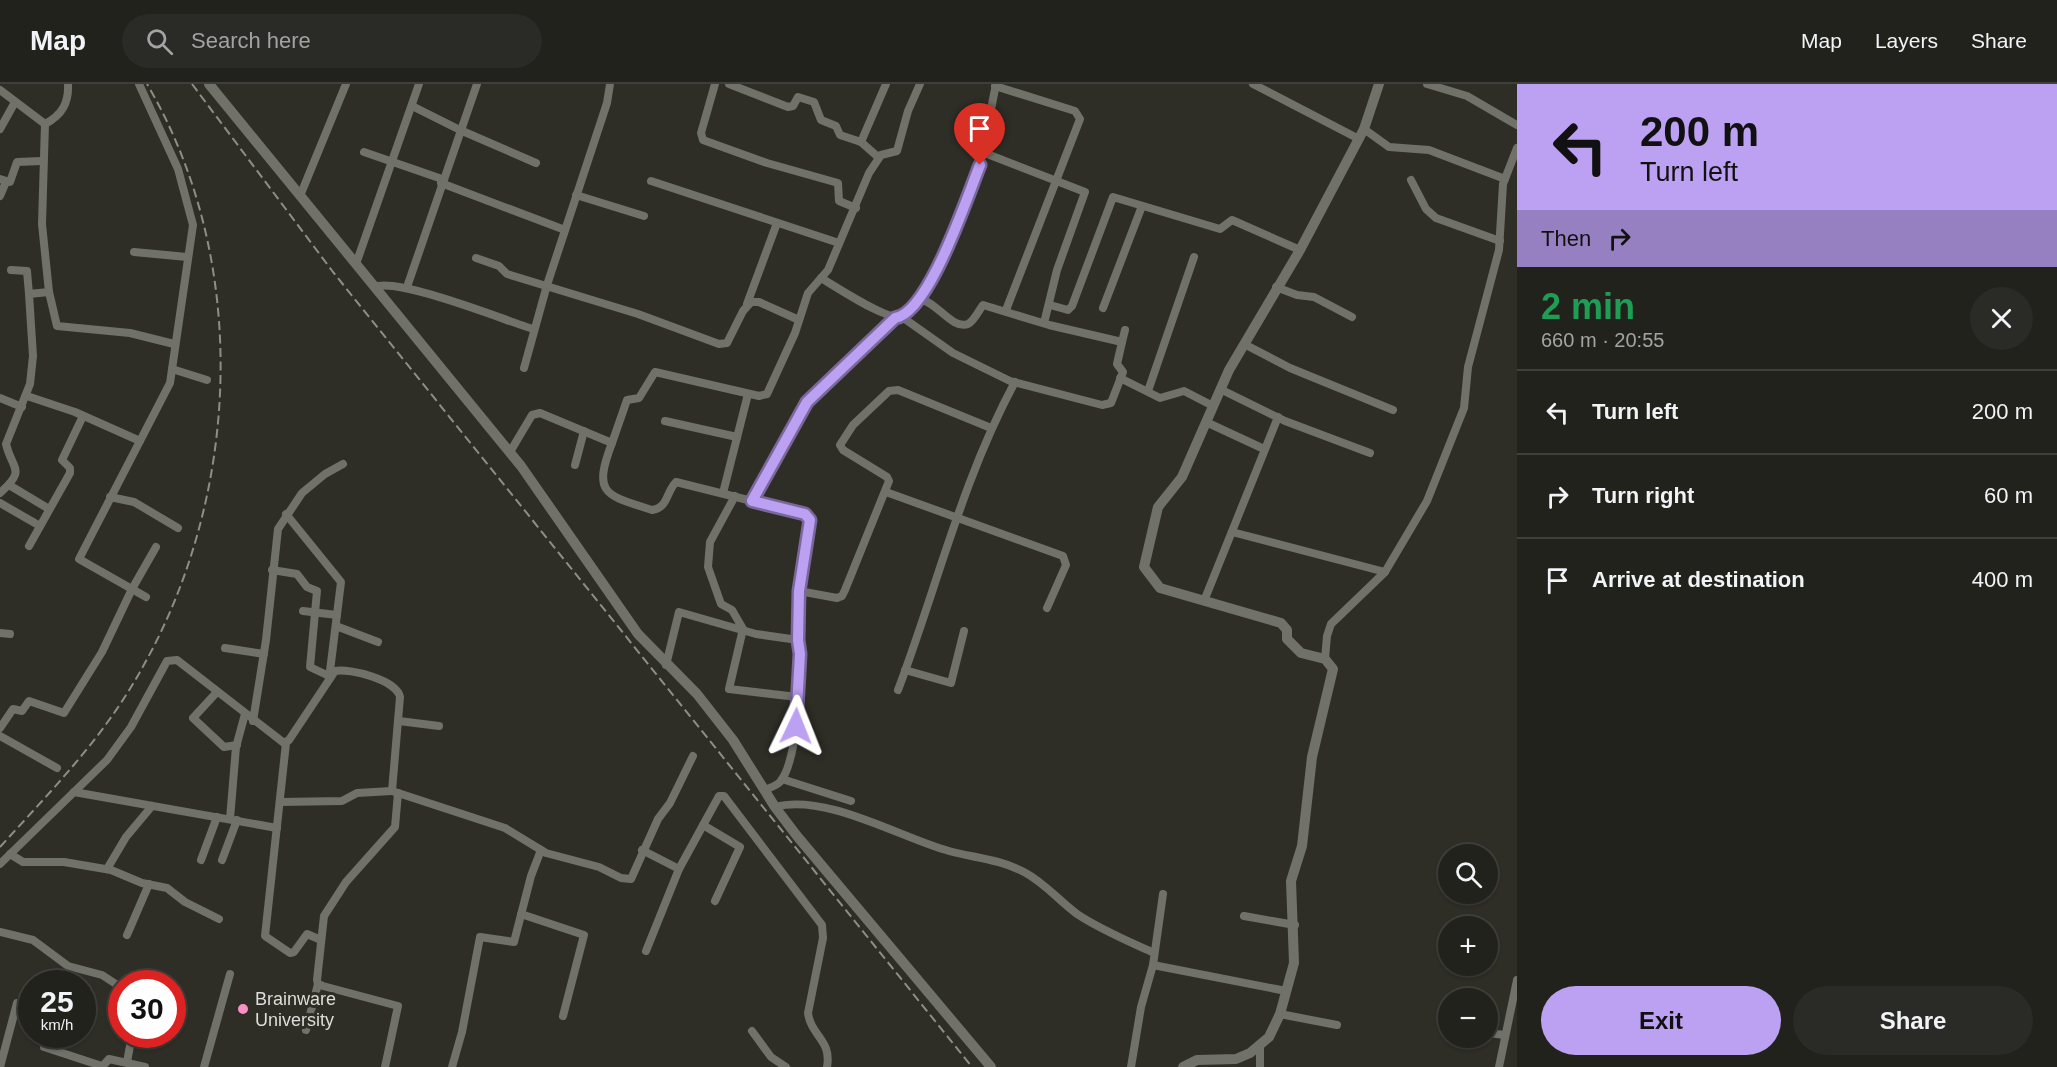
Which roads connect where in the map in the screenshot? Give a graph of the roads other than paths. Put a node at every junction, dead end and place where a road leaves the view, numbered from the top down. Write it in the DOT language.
graph roads {
  1 [pos="139,84"];
  2 [pos="346,84"];
  3 [pos="419,84"];
  4 [pos="477,84"];
  5 [pos="610,84"];
  6 [pos="715,84"];
  7 [pos="729,84"];
  8 [pos="886,84"];
  9 [pos="920,84"];
  10 [pos="1253,84"];
  11 [pos="1379,84"];
  12 [pos="1427,84"];
  13 [pos="67,85"];
  14 [pos="995,85"];
  15 [pos="211,87"];
  16 [pos="0,90"];
  17 [pos="15,102"];
  18 [pos="412,106"];
  19 [pos="45,124"];
  20 [pos="1517,125"];
  21 [pos="0,129"];
  22 [pos="460,130"];
  23 [pos="1361,134"];
  24 [pos="861,142"];
  25 [pos="1517,148"];
  26 [pos="364,152"];
  27 [pos="982,152"];
  28 [pos="878,157"];
  29 [pos="42,161"];
  30 [pos="392,161"];
  31 [pos="536,163"];
  32 [pos="1056,179"];
  33 [pos="1505,179"];
  34 [pos="3,180"];
  35 [pos="1411,180"];
  36 [pos="442,181"];
  37 [pos="651,181"];
  38 [pos="576,195"];
  39 [pos="0,196"];
  40 [pos="300,196"];
  41 [pos="1142,206"];
  42 [pos="856,208"];
  43 [pos="644,216"];
  44 [pos="777,223"];
  45 [pos="564,230"];
  46 [pos="1500,241"];
  47 [pos="839,243"];
  48 [pos="1300,250"];
  49 [pos="134,252"];
  50 [pos="187,257"];
  51 [pos="1194,257"];
  52 [pos="476,258"];
  53 [pos="356,264"];
  54 [pos="11,270"];
  55 [pos="822,278"];
  56 [pos="547,285"];
  57 [pos="375,287"];
  58 [pos="407,287"];
  59 [pos="1276,287"];
  60 [pos="49,292"];
  61 [pos="29,294"];
  62 [pos="921,300"];
  63 [pos="747,306"];
  64 [pos="1050,306"];
  65 [pos="1103,308"];
  66 [pos="1006,310"];
  67 [pos="899,317"];
  68 [pos="1352,317"];
  69 [pos="799,320"];
  70 [pos="1044,323"];
  71 [pos="533,329"];
  72 [pos="1125,330"];
  73 [pos="1122,342"];
  74 [pos="174,344"];
  75 [pos="1244,344"];
  76 [pos="525,368"];
  77 [pos="172,369"];
  78 [pos="1120,378"];
  79 [pos="207,380"];
  80 [pos="1015,382"];
  81 [pos="1220,389"];
  82 [pos="1148,392"];
  83 [pos="748,394"];
  84 [pos="27,396"];
  85 [pos="0,398"];
  86 [pos="1213,406"];
  87 [pos="22,407"];
  88 [pos="1393,410"];
  89 [pos="83,416"];
  90 [pos="1278,417"];
  91 [pos="665,421"];
  92 [pos="1206,422"];
  93 [pos="991,428"];
  94 [pos="584,431"];
  95 [pos="737,437"];
  96 [pos="4,440"];
  97 [pos="140,441"];
  98 [pos="612,443"];
  99 [pos="1264,449"];
  100 [pos="510,452"];
  101 [pos="1370,453"];
  102 [pos="344,464"];
  103 [pos="574,465"];
  104 [pos="9,485"];
  105 [pos="886,492"];
  106 [pos="0,493"];
  107 [pos="723,493"];
  108 [pos="735,496"];
  109 [pos="110,497"];
  110 [pos="752,501"];
  111 [pos="0,503"];
  112 [pos="50,509"];
  113 [pos="286,514"];
  114 [pos="956,517"];
  115 [pos="40,526"];
  116 [pos="178,528"];
  117 [pos="1232,532"];
  118 [pos="29,546"];
  119 [pos="156,547"];
  120 [pos="272,570"];
  121 [pos="1385,572"];
  122 [pos="132,589"];
  123 [pos="799,591"];
  124 [pos="146,597"];
  125 [pos="1203,601"];
  126 [pos="1047,608"];
  127 [pos="303,611"];
  128 [pos="316,613"];
  129 [pos="337,615"];
  130 [pos="336,626"];
  131 [pos="742,629"];
  132 [pos="964,631"];
  133 [pos="0,633"];
  134 [pos="10,634"];
  135 [pos="798,640"];
  136 [pos="378,642"];
  137 [pos="225,648"];
  138 [pos="264,654"];
  139 [pos="1325,659"];
  140 [pos="666,665"];
  141 [pos="905,670"];
  142 [pos="329,678"];
  143 [pos="898,690"];
  144 [pos="217,692"];
  145 [pos="797,697"];
  146 [pos="245,714"];
  147 [pos="253,721"];
  148 [pos="399,721"];
  149 [pos="439,726"];
  150 [pos="0,728"];
  151 [pos="0,736"];
  152 [pos="286,742"];
  153 [pos="237,745"];
  154 [pos="693,756"];
  155 [pos="57,768"];
  156 [pos="782,779"];
  157 [pos="764,790"];
  158 [pos="74,792"];
  159 [pos="395,792"];
  160 [pos="851,801"];
  161 [pos="280,802"];
  162 [pos="152,806"];
  163 [pos="775,807"];
  164 [pos="217,817"];
  165 [pos="233,820"];
  166 [pos="703,825"];
  167 [pos="277,828"];
  168 [pos="541,850"];
  169 [pos="642,850"];
  170 [pos="10,854"];
  171 [pos="201,860"];
  172 [pos="222,860"];
  173 [pos="0,864"];
  174 [pos="107,868"];
  175 [pos="679,869"];
  176 [pos="149,884"];
  177 [pos="1163,894"];
  178 [pos="715,901"];
  179 [pos="521,914"];
  180 [pos="1244,916"];
  181 [pos="219,919"];
  182 [pos="1295,925"];
  183 [pos="0,932"];
  184 [pos="127,935"];
  185 [pos="321,940"];
  186 [pos="646,951"];
  187 [pos="1154,953"];
  188 [pos="1152,965"];
  189 [pos="230,974"];
  190 [pos="108,979"];
  191 [pos="1517,980"];
  192 [pos="318,984"];
  193 [pos="1286,991"];
  194 [pos="17,1003"];
  195 [pos="1280,1014"];
  196 [pos="563,1016"];
  197 [pos="1337,1025"];
  198 [pos="306,1030"];
  199 [pos="752,1031"];
  200 [pos="1498,1034"];
  201 [pos="1504,1035"];
  202 [pos="1260,1047"];
  203 [pos="47,1048"];
  204 [pos="130,1048"];
  205 [pos="54,1050"];
  206 [pos="127,1062"];
  207 [pos="102,1066"];
  208 [pos="0,1067"];
  209 [pos="145,1067"];
  210 [pos="204,1067"];
  211 [pos="385,1067"];
  212 [pos="452,1067"];
  213 [pos="786,1067"];
  214 [pos="827,1067"];
  215 [pos="991,1067"];
  216 [pos="1131,1067"];
  217 [pos="1183,1067"];
  218 [pos="1260,1067"];
  219 [pos="1499,1067"];
  1 -- 50 [label="street"];
  2 -- 40 [label="street"];
  3 -- 18 [label="street"];
  4 -- 22 [label="street"];
  5 -- 38 [label="street"];
  6 -- 42 [label="street"];
  7 -- 24 [label="street"];
  8 -- 24 [label="street"];
  9 -- 28 [label="street"];
  10 -- 23 [label="street"];
  11 -- 23 [label="street"];
  12 -- 20 [label="street"];
  13 -- 19 [label="street"];
  14 -- 27 [label="street"];
  14 -- 32 [label="street"];
  15 -- 40 [label="street"];
  16 -- 17 [label="street"];
  17 -- 19 [label="street"];
  17 -- 21 [label="street"];
  18 -- 22 [label="street"];
  18 -- 30 [label="street"];
  19 -- 29 [label="street"];
  22 -- 31 [label="street"];
  22 -- 36 [label="street"];
  23 -- 33 [label="street"];
  23 -- 48 [label="street"];
  24 -- 28 [label="street"];
  25 -- 33 [label="street"];
  26 -- 30 [label="street"];
  27 -- 32 [label="street"];
  27 -- 62 [label="street"];
  28 -- 42 [label="street"];
  29 -- 34 [label="street"];
  29 -- 60 [label="street"];
  30 -- 36 [label="street"];
  30 -- 53 [label="street"];
  32 -- 64 [label="street"];
  32 -- 66 [label="street"];
  33 -- 46 [label="street"];
  34 -- 39 [label="street"];
  35 -- 46 [label="street"];
  36 -- 45 [label="street"];
  36 -- 58 [label="street"];
  37 -- 44 [label="street"];
  38 -- 43 [label="street"];
  38 -- 45 [label="street"];
  40 -- 53 [label="street"];
  41 -- 48 [label="street"];
  41 -- 64 [label="street"];
  41 -- 65 [label="street"];
  42 -- 47 [label="street"];
  44 -- 47 [label="street"];
  44 -- 63 [label="street"];
  45 -- 56 [label="street"];
  46 -- 121 [label="street"];
  47 -- 55 [label="street"];
  48 -- 59 [label="street"];
  49 -- 50 [label="street"];
  50 -- 74 [label="street"];
  51 -- 82 [label="street"];
  52 -- 56 [label="street"];
  53 -- 57 [label="street"];
  54 -- 61 [label="street"];
  55 -- 67 [label="street"];
  55 -- 69 [label="street"];
  56 -- 63 [label="street"];
  56 -- 71 [label="street"];
  57 -- 58 [label="street"];
  57 -- 100 [label="street"];
  58 -- 71 [label="street"];
  59 -- 68 [label="street"];
  59 -- 75 [label="street"];
  60 -- 61 [label="street"];
  60 -- 74 [label="street"];
  61 -- 84 [label="street"];
  62 -- 66 [label="street"];
  62 -- 67 [label="street"];
  63 -- 69 [label="street"];
  64 -- 70 [label="street"];
  66 -- 70 [label="street"];
  67 -- 80 [label="street"];
  67 -- 110 [label="street"];
  69 -- 83 [label="street"];
  70 -- 73 [label="street"];
  71 -- 76 [label="street"];
  72 -- 73 [label="street"];
  73 -- 78 [label="street"];
  74 -- 77 [label="street"];
  75 -- 81 [label="street"];
  75 -- 88 [label="street"];
  77 -- 79 [label="street"];
  77 -- 97 [label="street"];
  78 -- 80 [label="street"];
  78 -- 82 [label="street"];
  80 -- 93 [label="street"];
  81 -- 86 [label="street"];
  81 -- 90 [label="street"];
  82 -- 86 [label="street"];
  83 -- 95 [label="street"];
  83 -- 98 [label="street"];
  84 -- 87 [label="street"];
  84 -- 89 [label="street"];
  85 -- 87 [label="street"];
  86 -- 92 [label="street"];
  87 -- 96 [label="street"];
  89 -- 97 [label="street"];
  89 -- 112 [label="street"];
  90 -- 99 [label="street"];
  90 -- 101 [label="street"];
  91 -- 95 [label="street"];
  92 -- 99 [label="street"];
  92 -- 125 [label="street"];
  93 -- 105 [label="street"];
  93 -- 114 [label="street"];
  94 -- 98 [label="street"];
  94 -- 100 [label="street"];
  94 -- 103 [label="street"];
  95 -- 107 [label="street"];
  96 -- 104 [label="street"];
  97 -- 109 [label="street"];
  98 -- 107 [label="street"];
  99 -- 117 [label="street"];
  100 -- 140 [label="street"];
  102 -- 113 [label="street"];
  104 -- 106 [label="street"];
  104 -- 112 [label="street"];
  105 -- 114 [label="street"];
  105 -- 123 [label="street"];
  107 -- 108 [label="street"];
  108 -- 110 [label="street"];
  108 -- 131 [label="street"];
  109 -- 116 [label="street"];
  109 -- 122 [label="street"];
  110 -- 123 [label="street"];
  111 -- 115 [label="street"];
  112 -- 115 [label="street"];
  113 -- 120 [label="street"];
  113 -- 129 [label="street"];
  114 -- 126 [label="street"];
  114 -- 141 [label="street"];
  115 -- 118 [label="street"];
  117 -- 121 [label="street"];
  117 -- 125 [label="street"];
  119 -- 122 [label="street"];
  120 -- 128 [label="street"];
  120 -- 138 [label="street"];
  121 -- 139 [label="street"];
  122 -- 124 [label="street"];
  122 -- 150 [label="street"];
  123 -- 135 [label="street"];
  125 -- 139 [label="street"];
  127 -- 128 [label="street"];
  128 -- 129 [label="street"];
  128 -- 142 [label="street"];
  129 -- 130 [label="street"];
  130 -- 136 [label="street"];
  130 -- 142 [label="street"];
  131 -- 135 [label="street"];
  131 -- 140 [label="street"];
  131 -- 145 [label="street"];
  132 -- 141 [label="street"];
  133 -- 134 [label="street"];
  135 -- 145 [label="street"];
  137 -- 138 [label="street"];
  138 -- 147 [label="street"];
  139 -- 182 [label="street"];
  140 -- 157 [label="street"];
  141 -- 143 [label="street"];
  142 -- 148 [label="street"];
  142 -- 152 [label="street"];
  144 -- 146 [label="street"];
  144 -- 153 [label="street"];
  144 -- 158 [label="street"];
  145 -- 156 [label="street"];
  146 -- 147 [label="street"];
  146 -- 153 [label="street"];
  147 -- 152 [label="street"];
  148 -- 149 [label="street"];
  148 -- 159 [label="street"];
  151 -- 155 [label="street"];
  152 -- 161 [label="street"];
  153 -- 165 [label="street"];
  154 -- 169 [label="street"];
  156 -- 157 [label="street"];
  156 -- 160 [label="street"];
  157 -- 163 [label="street"];
  158 -- 162 [label="street"];
  158 -- 170 [label="street"];
  159 -- 161 [label="street"];
  159 -- 168 [label="street"];
  159 -- 185 [label="street"];
  161 -- 167 [label="street"];
  162 -- 164 [label="street"];
  162 -- 174 [label="street"];
  163 -- 187 [label="street"];
  163 -- 215 [label="street"];
  164 -- 165 [label="street"];
  164 -- 171 [label="street"];
  165 -- 167 [label="street"];
  165 -- 172 [label="street"];
  166 -- 175 [label="street"];
  166 -- 178 [label="street"];
  166 -- 214 [label="street"];
  167 -- 185 [label="street"];
  168 -- 169 [label="street"];
  168 -- 179 [label="street"];
  169 -- 175 [label="street"];
  170 -- 173 [label="street"];
  170 -- 174 [label="street"];
  174 -- 176 [label="street"];
  175 -- 186 [label="street"];
  176 -- 181 [label="street"];
  176 -- 184 [label="street"];
  177 -- 187 [label="street"];
  179 -- 196 [label="street"];
  179 -- 212 [label="street"];
  180 -- 182 [label="street"];
  182 -- 193 [label="street"];
  183 -- 190 [label="street"];
  185 -- 192 [label="street"];
  187 -- 188 [label="street"];
  188 -- 193 [label="street"];
  188 -- 216 [label="street"];
  189 -- 210 [label="street"];
  191 -- 201 [label="street"];
  192 -- 198 [label="street"];
  192 -- 211 [label="street"];
  193 -- 195 [label="street"];
  194 -- 208 [label="street"];
  195 -- 197 [label="street"];
  195 -- 202 [label="street"];
  199 -- 213 [label="street"];
  200 -- 201 [label="street"];
  201 -- 219 [label="street"];
  202 -- 217 [label="street"];
  202 -- 218 [label="street"];
  203 -- 205 [label="street"];
  204 -- 206 [label="street"];
  205 -- 207 [label="street"];
  206 -- 207 [label="street"];
  206 -- 209 [label="street"];
}
